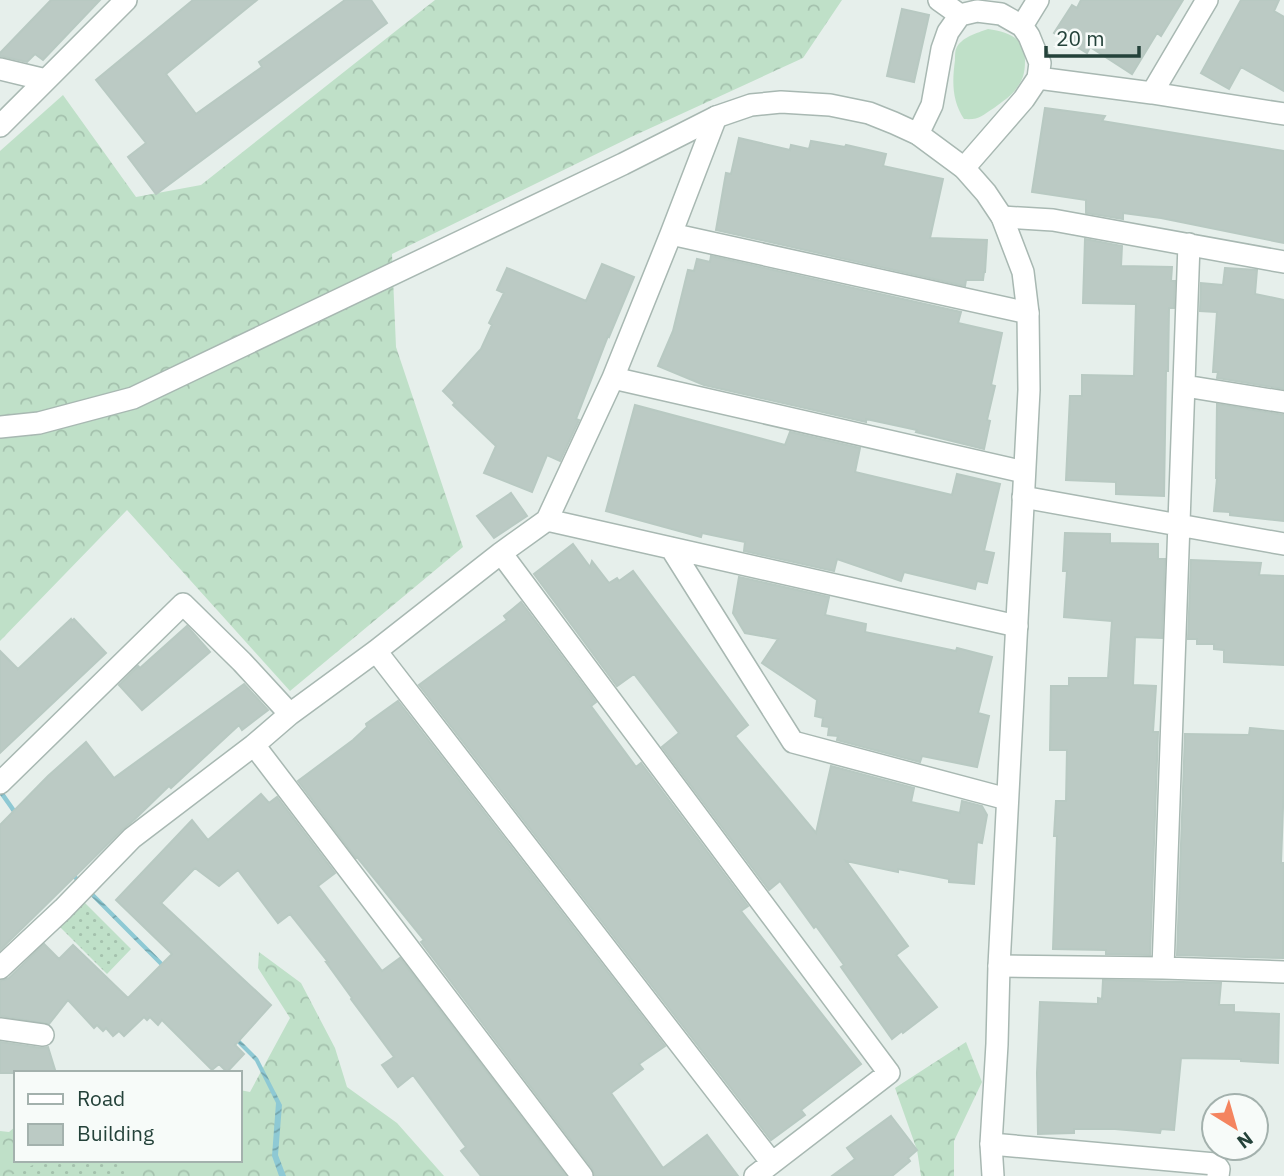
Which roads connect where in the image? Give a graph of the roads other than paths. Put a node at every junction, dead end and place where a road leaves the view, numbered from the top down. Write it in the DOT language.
graph roads {
  1 [pos="126,0"];
  2 [pos="939,0"];
  3 [pos="1038,0"];
  4 [pos="1207,0"];
  5 [pos="960,15"];
  6 [pos="1022,26"];
  7 [pos="0,69"];
  8 [pos="1038,78"];
  9 [pos="46,80"];
  10 [pos="1152,93"];
  11 [pos="1284,114"];
  12 [pos="716,117"];
  13 [pos="0,126"];
  14 [pos="918,134"];
  15 [pos="964,168"];
  16 [pos="1002,217"];
  17 [pos="671,234"];
  18 [pos="1189,244"];
  19 [pos="1284,262"];
  20 [pos="1028,313"];
  21 [pos="613,378"];
  22 [pos="1185,386"];
  23 [pos="1284,402"];
  24 [pos="0,427"];
  25 [pos="1024,472"];
  26 [pos="1023,497"];
  27 [pos="547,520"];
  28 [pos="1178,524"];
  29 [pos="1284,544"];
  30 [pos="671,548"];
  31 [pos="501,553"];
  32 [pos="1017,626"];
  33 [pos="376,651"];
  34 [pos="290,714"];
  35 [pos="254,745"];
  36 [pos="0,783"];
  37 [pos="1007,799"];
  38 [pos="999,966"];
  39 [pos="0,968"];
  40 [pos="1163,968"];
  41 [pos="1284,972"];
  42 [pos="0,1030"];
  43 [pos="43,1035"];
  44 [pos="991,1144"];
  45 [pos="772,1163"];
  46 [pos="582,1176"];
  47 [pos="755,1176"];
  48 [pos="993,1176"];
  49 [pos="1217,1176"];
  1 -- 9 [label="street"];
  2 -- 5 [label="street"];
  3 -- 6 [label="street"];
  4 -- 10 [label="street"];
  5 -- 6 [label="street"];
  5 -- 14 [label="street"];
  6 -- 8 [label="street"];
  7 -- 9 [label="street"];
  8 -- 10 [label="street"];
  8 -- 15 [label="street"];
  9 -- 13 [label="street"];
  10 -- 11 [label="street"];
  12 -- 14 [label="street"];
  12 -- 17 [label="street"];
  12 -- 24 [label="street"];
  14 -- 15 [label="street"];
  15 -- 16 [label="street"];
  16 -- 18 [label="street"];
  16 -- 20 [label="street"];
  17 -- 20 [label="street"];
  17 -- 21 [label="street"];
  18 -- 19 [label="street"];
  18 -- 22 [label="street"];
  20 -- 25 [label="street"];
  21 -- 25 [label="street"];
  21 -- 27 [label="street"];
  22 -- 23 [label="street"];
  22 -- 28 [label="street"];
  25 -- 26 [label="street"];
  26 -- 28 [label="street"];
  26 -- 32 [label="street"];
  27 -- 30 [label="street"];
  27 -- 31 [label="street"];
  28 -- 29 [label="street"];
  28 -- 40 [label="street"];
  30 -- 32 [label="street"];
  30 -- 37 [label="street"];
  31 -- 33 [label="street"];
  31 -- 45 [label="street"];
  32 -- 37 [label="street"];
  33 -- 34 [label="street"];
  33 -- 45 [label="street"];
  34 -- 35 [label="street"];
  34 -- 36 [label="street"];
  35 -- 39 [label="street"];
  35 -- 46 [label="street"];
  37 -- 38 [label="street"];
  38 -- 40 [label="street"];
  38 -- 44 [label="street"];
  40 -- 41 [label="street"];
  42 -- 43 [label="street"];
  44 -- 48 [label="street"];
  44 -- 49 [label="street"];
  45 -- 47 [label="street"];
}
